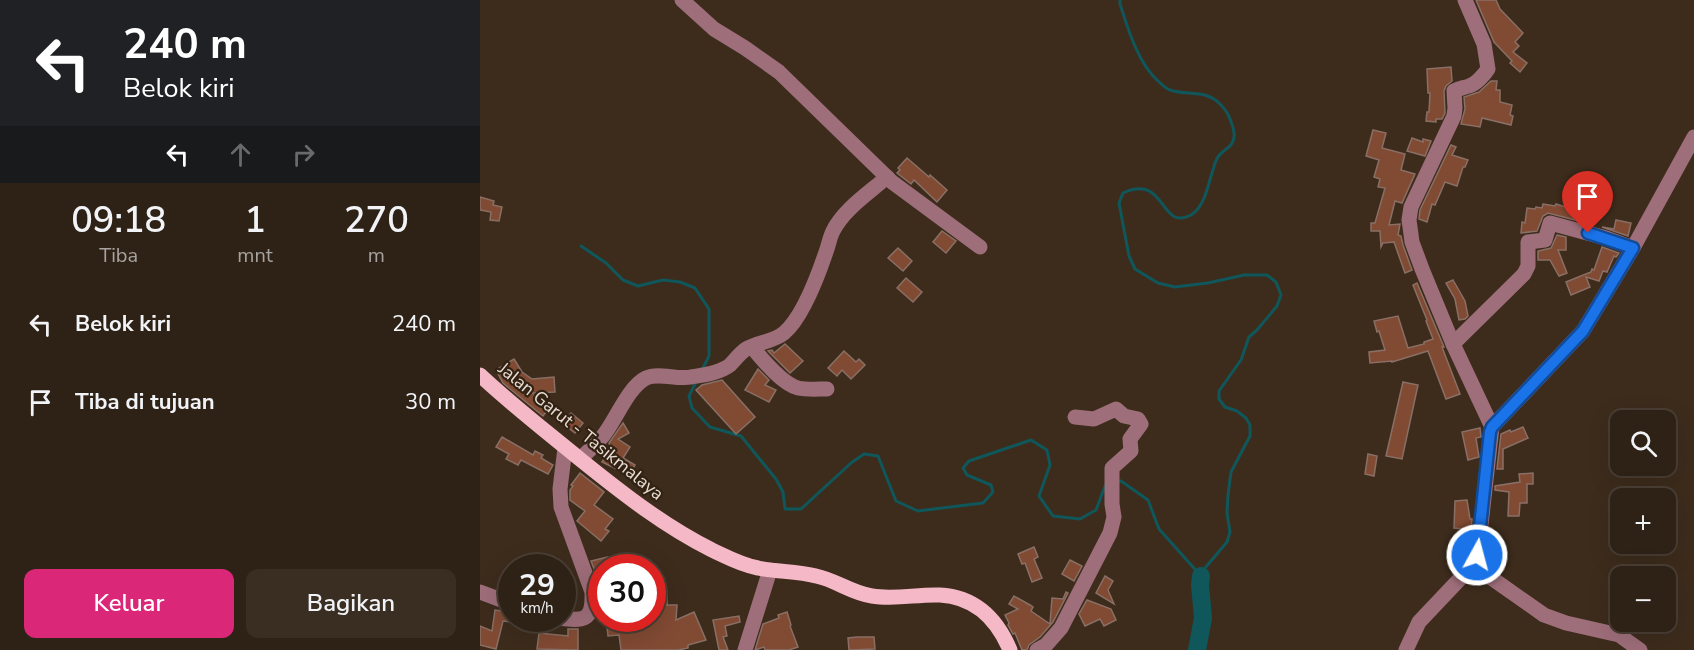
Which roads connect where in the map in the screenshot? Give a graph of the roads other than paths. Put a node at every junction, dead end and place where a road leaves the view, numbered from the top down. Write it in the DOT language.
graph roads {
  1 [pos="682,0"];
  2 [pos="1465,0"];
  3 [pos="1694,137"];
  4 [pos="887,177"];
  5 [pos="980,246"];
  6 [pos="1633,248"];
  7 [pos="1453,344"];
  8 [pos="752,347"];
  9 [pos="480,375"];
  10 [pos="827,389"];
  11 [pos="1075,417"];
  12 [pos="1492,427"];
  13 [pos="566,448"];
  14 [pos="586,464"];
  15 [pos="563,472"];
  16 [pos="1473,565"];
  17 [pos="770,570"];
  18 [pos="480,592"];
  19 [pos="498,599"];
  20 [pos="576,620"];
  21 [pos="745,650"];
  22 [pos="1010,650"];
  23 [pos="1037,650"];
  24 [pos="1406,650"];
  25 [pos="1640,650"];
  1 -- 4 [label="street"];
  2 -- 7 [label="street"];
  3 -- 6 [label="street"];
  4 -- 5 [label="street"];
  4 -- 8 [label="street"];
  6 -- 7 [label="street"];
  6 -- 12 [label="street"];
  7 -- 12 [label="street"];
  8 -- 10 [label="street"];
  8 -- 14 [label="street"];
  9 -- 13 [label="main road, Jalan Garut - Tasikmalaya"];
  11 -- 23 [label="street"];
  12 -- 16 [label="street"];
  13 -- 14 [label="main road, Jalan Garut - Tasikmalaya"];
  13 -- 15 [label="street"];
  14 -- 15 [label="street"];
  14 -- 17 [label="main road, Jalan Garut - Tasikmalaya"];
  15 -- 20 [label="street"];
  16 -- 24 [label="street"];
  16 -- 25 [label="street"];
  17 -- 21 [label="street"];
  17 -- 22 [label="main road, Jalan Garut - Tasikmalaya"];
  18 -- 19 [label="street"];
}
